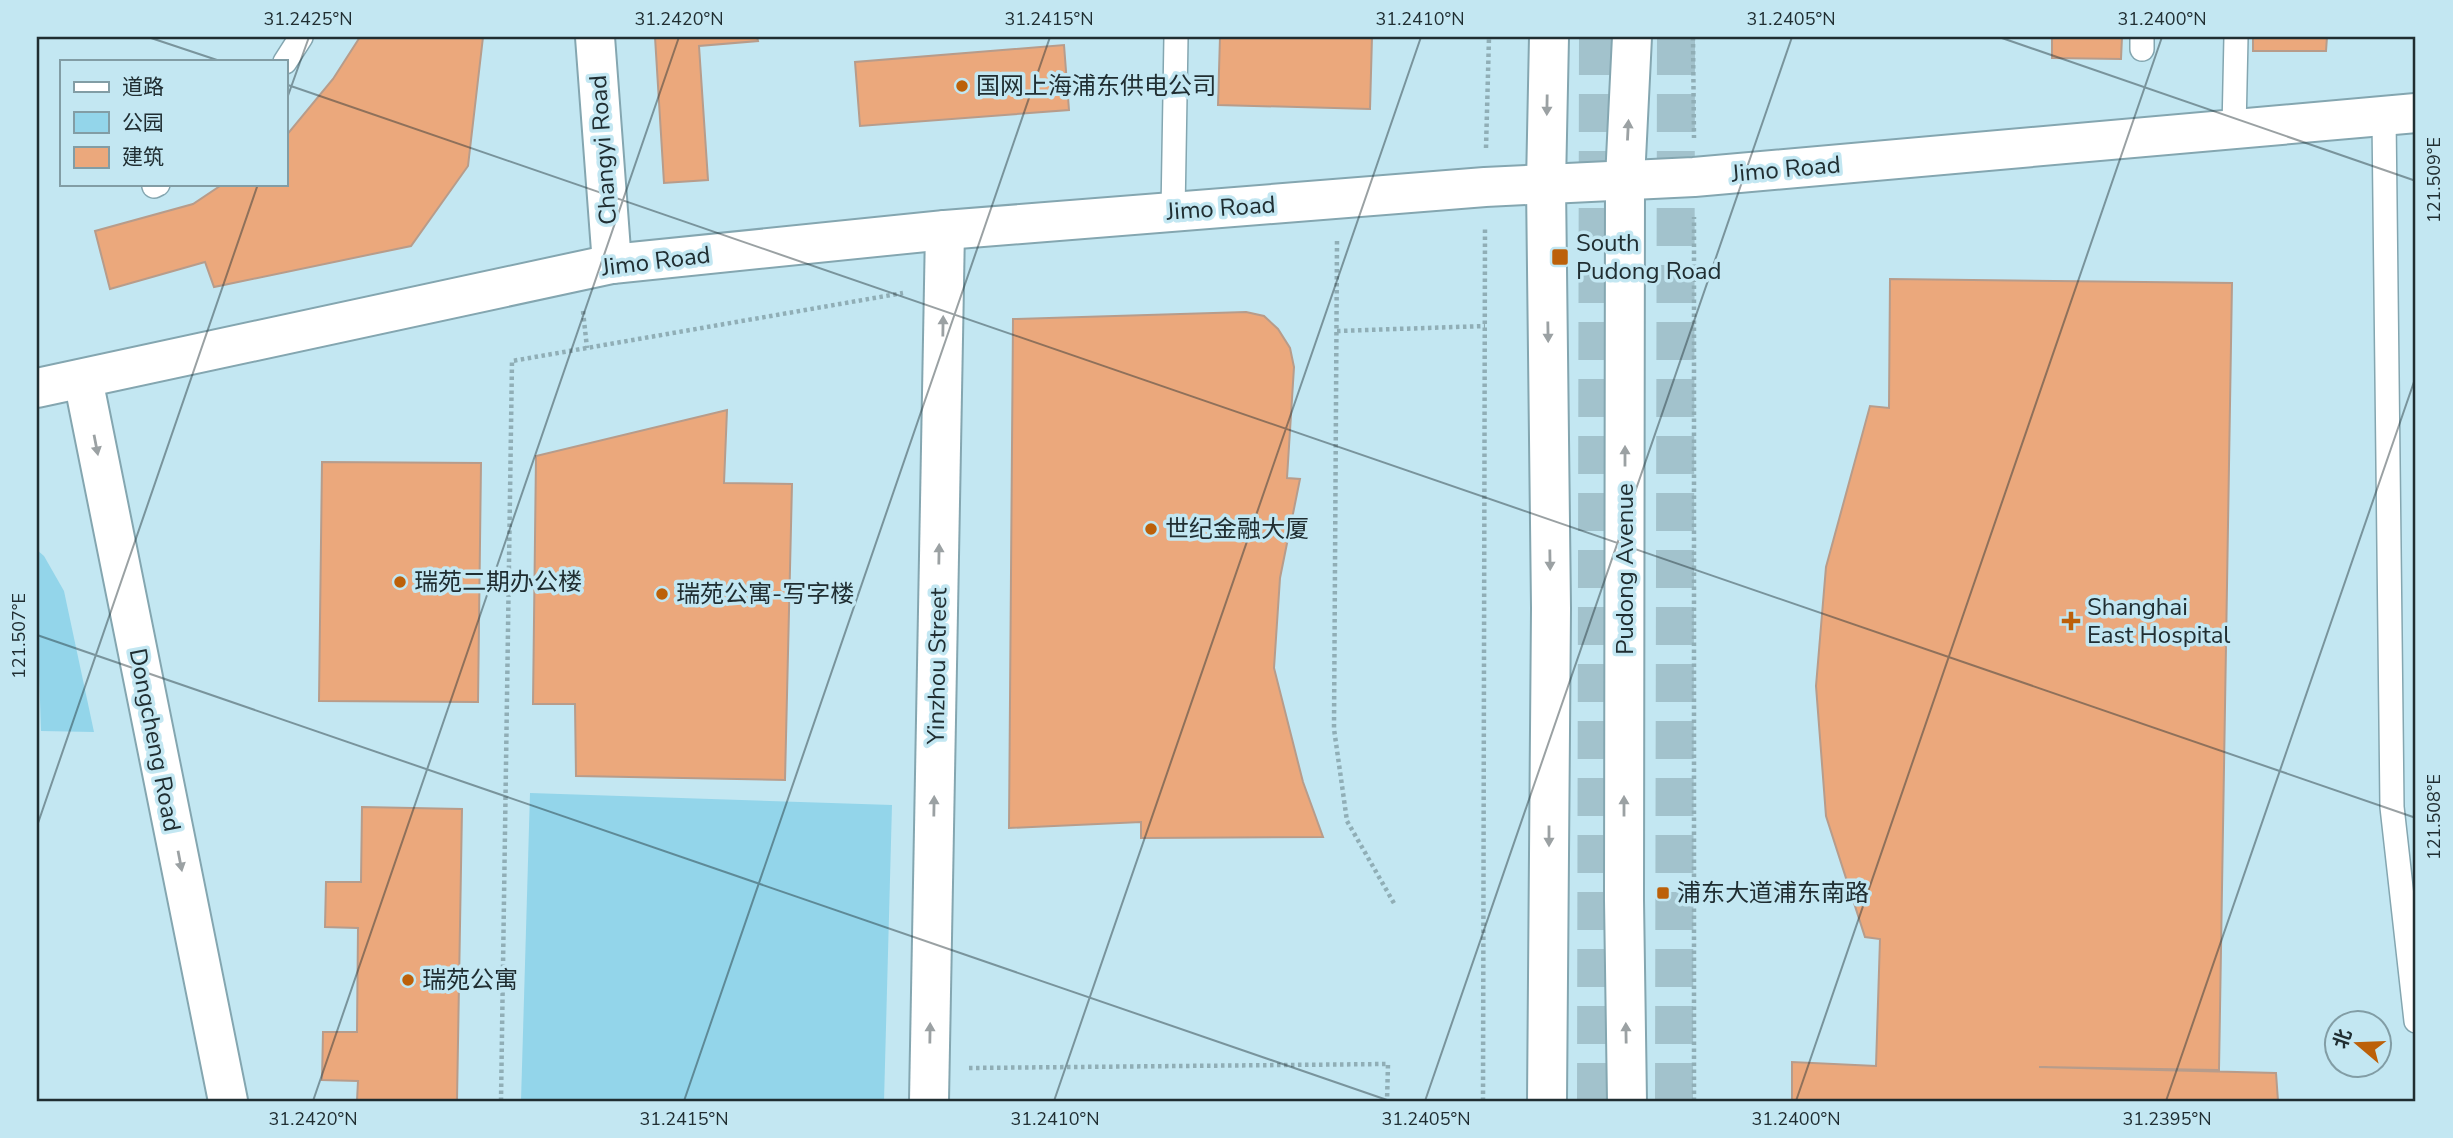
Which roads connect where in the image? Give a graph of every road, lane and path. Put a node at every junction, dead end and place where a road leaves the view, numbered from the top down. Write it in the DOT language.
graph roads {
  1 [pos="301,37"];
  2 [pos="594,37"];
  3 [pos="1176,37"];
  4 [pos="1489,37"];
  5 [pos="1549,37"];
  6 [pos="1632,37"];
  7 [pos="1693,37"];
  8 [pos="2235,37"];
  9 [pos="286,60"];
  10 [pos="2400,115"];
  11 [pos="2234,129"];
  12 [pos="1694,177"];
  13 [pos="1625,179"];
  14 [pos="1546,184"];
  15 [pos="1485,187"];
  16 [pos="1338,199"];
  17 [pos="1173,212"];
  18 [pos="945,230"];
  19 [pos="612,264"];
  20 [pos="944,286"];
  21 [pos="1485,326"];
  22 [pos="1337,331"];
  23 [pos="83,379"];
  24 [pos="37,388"];
  25 [pos="1395,905"];
  26 [pos="2416,1011"];
  27 [pos="929,1085"];
  28 [pos="228,1101"];
  29 [pos="501,1101"];
  30 [pos="1387,1101"];
  31 [pos="1483,1101"];
  32 [pos="1547,1101"];
  33 [pos="1627,1101"];
  34 [pos="1694,1101"];
  1 -- 9 [label="lane"];
  2 -- 19 [label="street, Changyi Road"];
  3 -- 17 [label="lane"];
  4 -- 15 [label="path"];
  5 -- 14 [label="street, one-way"];
  13 -- 6 [label="street, Pudong Avenue, one-way"];
  7 -- 12 [label="path"];
  8 -- 11 [label="lane"];
  10 -- 11 [label="street, Jimo Road"];
  10 -- 26 [label="lane"];
  11 -- 12 [label="street, Jimo Road"];
  12 -- 13 [label="street, Jimo Road"];
  12 -- 34 [label="path"];
  13 -- 14 [label="street, Jimo Road"];
  33 -- 13 [label="street, Pudong Avenue, one-way"];
  14 -- 15 [label="street, Jimo Road"];
  14 -- 32 [label="street, one-way"];
  15 -- 16 [label="street, Jimo Road"];
  15 -- 21 [label="path"];
  16 -- 17 [label="street, Jimo Road"];
  16 -- 22 [label="path"];
  17 -- 18 [label="street, Jimo Road"];
  18 -- 19 [label="street, Jimo Road"];
  18 -- 20 [label="street, Yinzhou Street"];
  19 -- 23 [label="street, Jimo Road"];
  27 -- 20 [label="street, Yinzhou Street, one-way"];
  20 -- 29 [label="path"];
  21 -- 22 [label="path"];
  21 -- 31 [label="path"];
  22 -- 25 [label="path"];
  23 -- 24 [label="street, Jimo Road"];
  23 -- 28 [label="street, Dongcheng Road, one-way"];
  27 -- 30 [label="path"];
}
